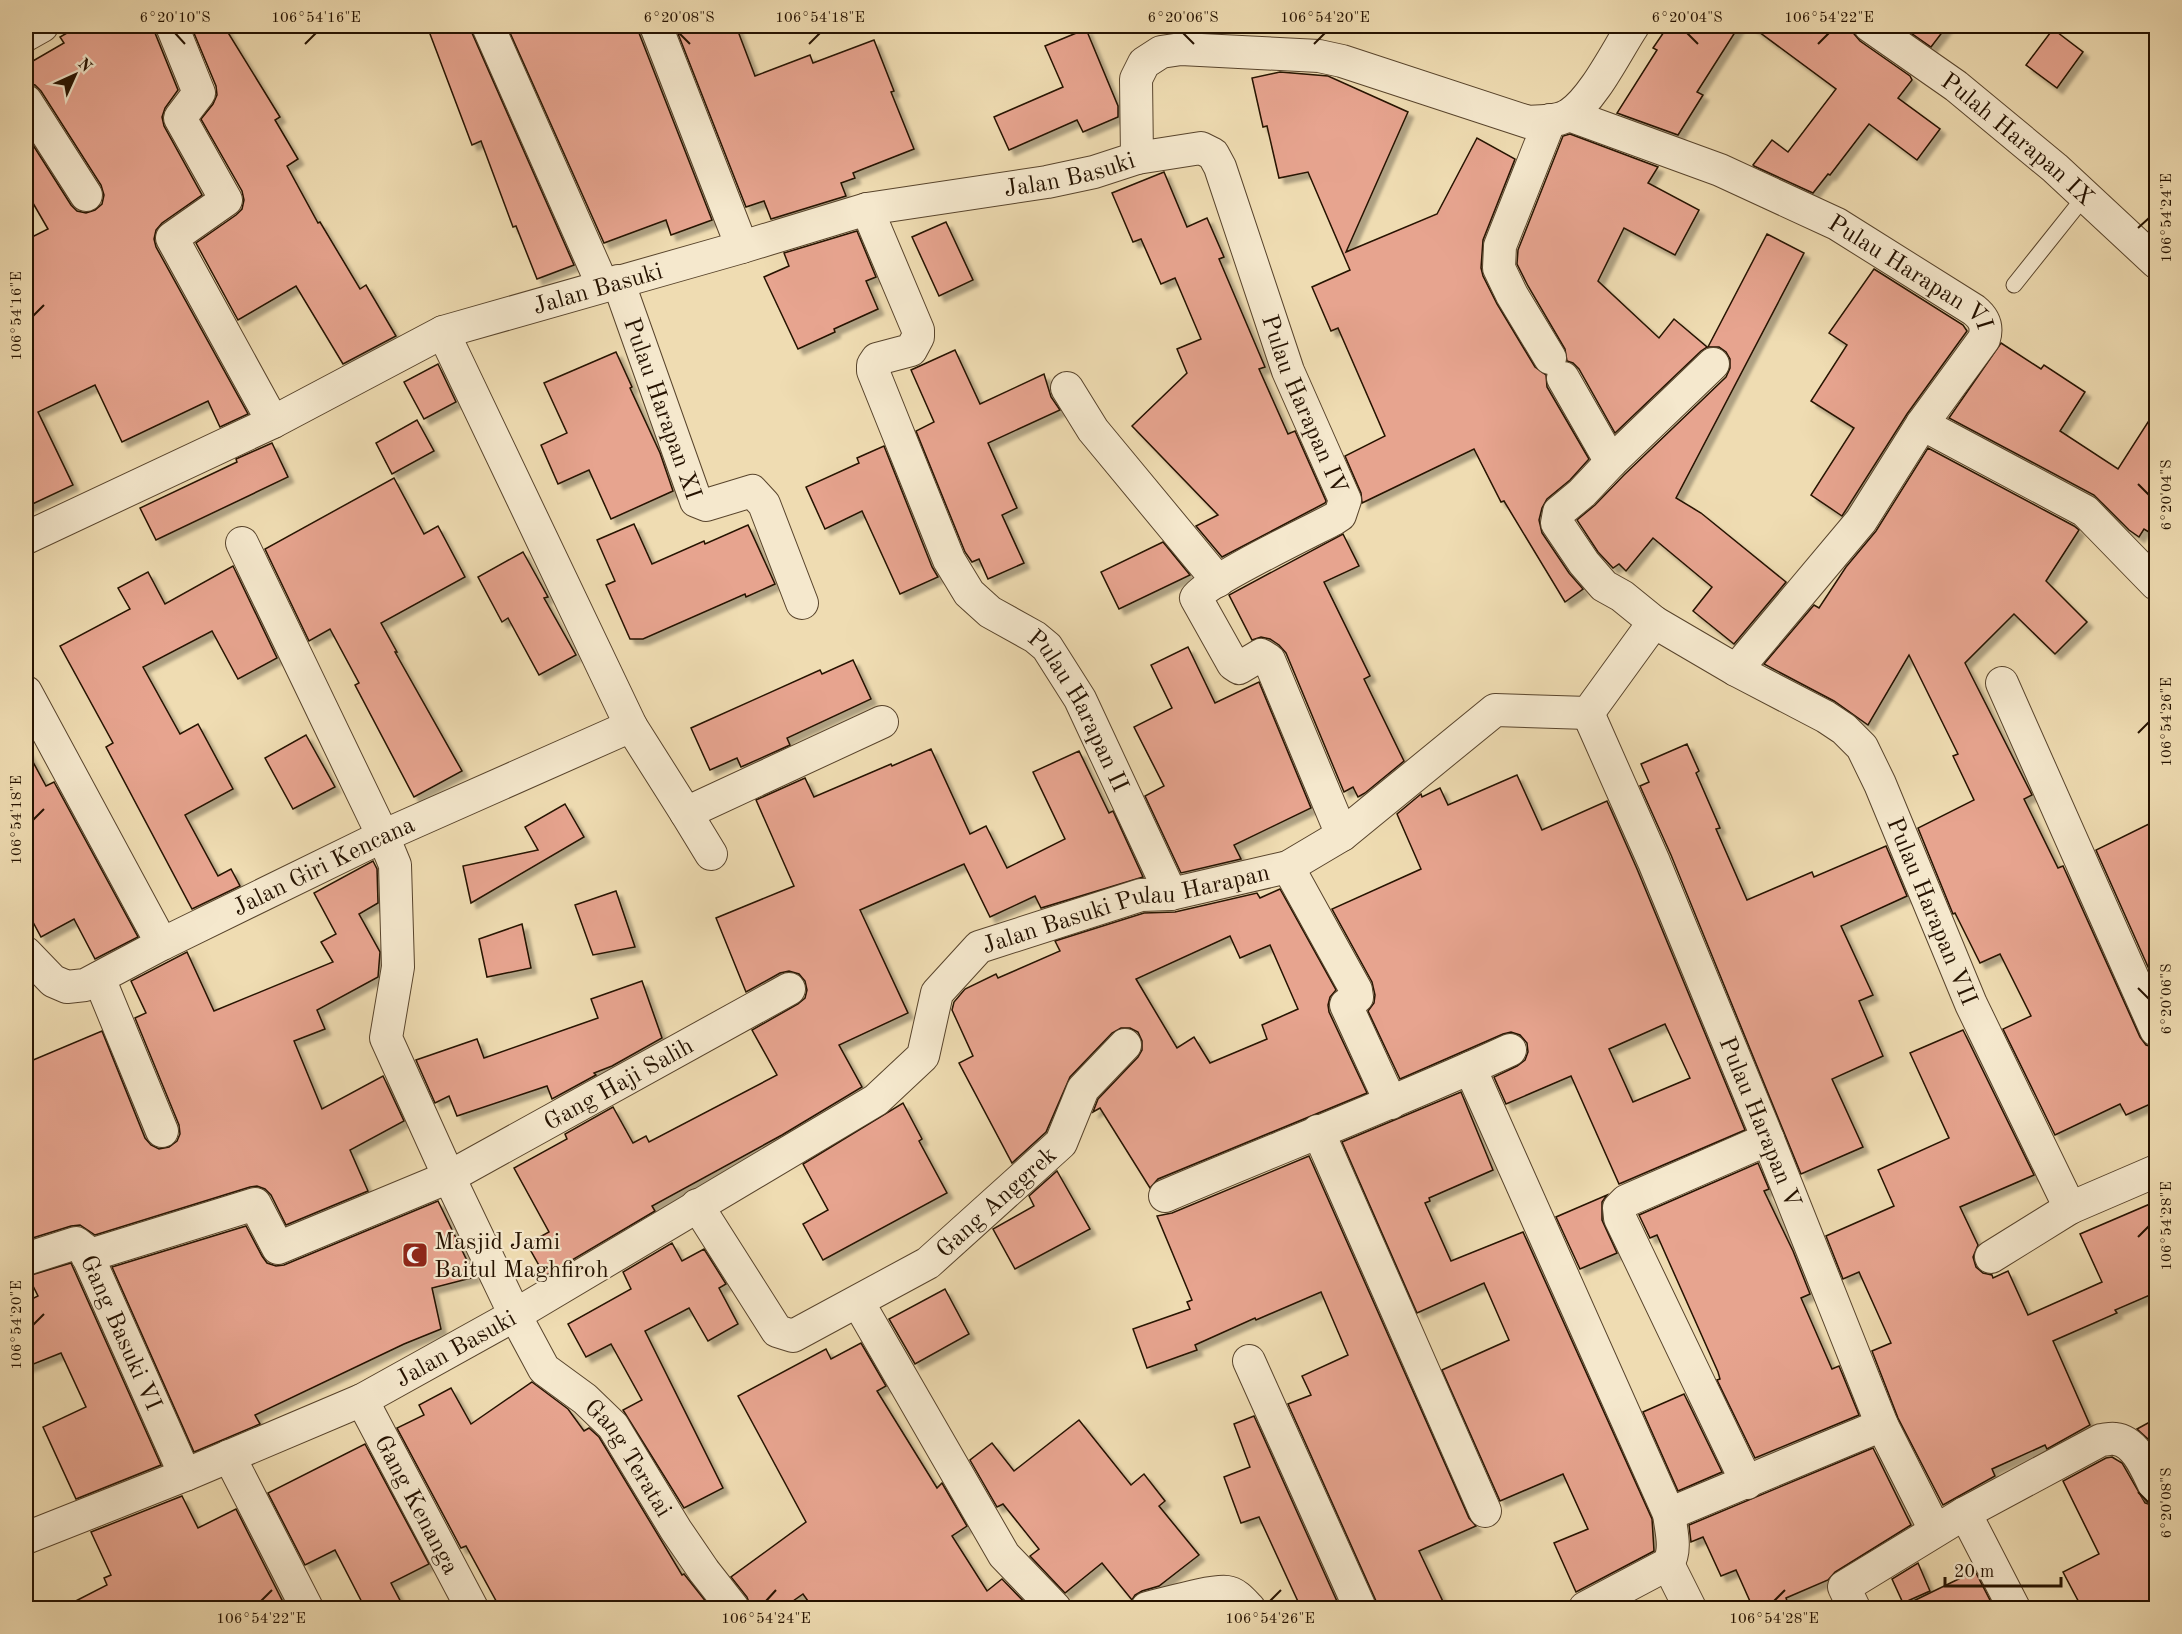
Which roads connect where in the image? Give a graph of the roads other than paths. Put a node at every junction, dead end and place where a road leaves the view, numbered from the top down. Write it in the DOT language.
graph roads {
  1 [pos="42,26"];
  2 [pos="172,26"];
  3 [pos="488,26"];
  4 [pos="656,26"];
  5 [pos="1633,26"];
  6 [pos="1870,26"];
  7 [pos="26,34"];
  8 [pos="1181,37"];
  9 [pos="26,101"];
  10 [pos="1559,118"];
  11 [pos="1137,158"];
  12 [pos="86,195"];
  13 [pos="2085,196"];
  14 [pos="867,209"];
  15 [pos="742,247"];
  16 [pos="2157,262"];
  17 [pos="610,283"];
  18 [pos="2014,285"];
  19 [pos="443,332"];
  20 [pos="1713,364"];
  21 [pos="1067,387"];
  22 [pos="273,422"];
  23 [pos="1922,424"];
  24 [pos="1611,462"];
  25 [pos="26,538"];
  26 [pos="242,543"];
  27 [pos="1218,581"];
  28 [pos="2157,584"];
  29 [pos="802,603"];
  30 [pos="1654,622"];
  31 [pos="1736,670"];
  32 [pos="2002,683"];
  33 [pos="26,692"];
  34 [pos="1588,713"];
  35 [pos="882,722"];
  36 [pos="632,726"];
  37 [pos="686,813"];
  38 [pos="1342,835"];
  39 [pos="383,836"];
  40 [pos="711,854"];
  41 [pos="1288,867"];
  42 [pos="1171,894"];
  43 [pos="162,944"];
  44 [pos="26,953"];
  45 [pos="99,978"];
  46 [pos="789,989"];
  47 [pos="2157,1030"];
  48 [pos="1125,1045"];
  49 [pos="1510,1050"];
  50 [pos="1470,1068"];
  51 [pos="1391,1103"];
  52 [pos="162,1131"];
  53 [pos="1318,1131"];
  54 [pos="1768,1139"];
  55 [pos="2157,1172"];
  56 [pos="449,1177"];
  57 [pos="1165,1196"];
  58 [pos="697,1205"];
  59 [pos="2070,1208"];
  60 [pos="87,1256"];
  61 [pos="1991,1257"];
  62 [pos="26,1259"];
  63 [pos="858,1302"];
  64 [pos="514,1315"];
  65 [pos="1248,1361"];
  66 [pos="362,1401"];
  67 [pos="1882,1425"];
  68 [pos="230,1456"];
  69 [pos="184,1475"];
  70 [pos="1747,1483"];
  71 [pos="2157,1489"];
  72 [pos="1485,1511"];
  73 [pos="1965,1513"];
  74 [pos="1669,1514"];
  75 [pos="1935,1530"];
  76 [pos="26,1538"];
  77 [pos="1668,1564"];
  78 [pos="307,1608"];
  79 [pos="472,1608"];
  80 [pos="733,1608"];
  81 [pos="1055,1608"];
  82 [pos="1148,1608"];
  83 [pos="1249,1608"];
  84 [pos="1360,1608"];
  85 [pos="1586,1608"];
  86 [pos="1690,1608"];
  87 [pos="1854,1608"];
  88 [pos="2014,1608"];
  1 -- 7 [label="street"];
  2 -- 22 [label="street"];
  3 -- 17 [label="street"];
  4 -- 15 [label="street"];
  5 -- 10 [label="street"];
  6 -- 13 [label="street, Pulah Harapan IX"];
  8 -- 10 [label="street, Jalan Basuki"];
  8 -- 11 [label="street, Jalan Basuki"];
  9 -- 12 [label="street"];
  10 -- 23 [label="street, Pulau Harapan VI"];
  10 -- 24 [label="street"];
  11 -- 14 [label="street, Jalan Basuki"];
  11 -- 27 [label="street, Pulau Harapan IV"];
  13 -- 16 [label="street, Pulah Harapan IX"];
  13 -- 18 [label="lane"];
  14 -- 15 [label="street, Jalan Basuki"];
  14 -- 42 [label="street, Pulau Harapan II"];
  15 -- 17 [label="street, Jalan Basuki"];
  17 -- 19 [label="street, Jalan Basuki"];
  17 -- 29 [label="street, Pulau Harapan XI"];
  19 -- 22 [label="street, Jalan Basuki"];
  19 -- 36 [label="street"];
  20 -- 24 [label="street"];
  21 -- 27 [label="street"];
  22 -- 25 [label="street, Jalan Basuki"];
  23 -- 28 [label="street"];
  23 -- 31 [label="street, Pulau Harapan VI"];
  24 -- 30 [label="street"];
  26 -- 39 [label="street, Jalan Basuki"];
  27 -- 38 [label="street, Pulau Harapan IV"];
  30 -- 31 [label="street"];
  30 -- 34 [label="street"];
  31 -- 59 [label="street, Pulau Harapan VII"];
  32 -- 47 [label="street"];
  33 -- 43 [label="street"];
  34 -- 38 [label="street, Jalan Basuki Pulau Harapan"];
  34 -- 54 [label="street, Pulau Harapan V"];
  35 -- 37 [label="street"];
  36 -- 37 [label="street"];
  36 -- 39 [label="street, Jalan Giri Kencana"];
  37 -- 40 [label="street"];
  38 -- 41 [label="street, Jalan Basuki Pulau Harapan"];
  39 -- 43 [label="street, Jalan Giri Kencana"];
  39 -- 56 [label="street, Jalan Basuki"];
  41 -- 42 [label="street, Jalan Basuki Pulau Harapan"];
  41 -- 51 [label="street"];
  42 -- 58 [label="street, Jalan Basuki Pulau Harapan"];
  43 -- 45 [label="street, Jalan Giri Kencana"];
  44 -- 45 [label="street, Jalan Giri Kencana"];
  45 -- 52 [label="street"];
  46 -- 56 [label="street, Gang Haji Salih"];
  48 -- 63 [label="street, Gang Anggrek"];
  49 -- 50 [label="street"];
  50 -- 51 [label="street"];
  50 -- 74 [label="street"];
  51 -- 53 [label="street"];
  53 -- 57 [label="street"];
  53 -- 72 [label="street"];
  54 -- 67 [label="street, Pulau Harapan V"];
  54 -- 70 [label="street"];
  55 -- 59 [label="street"];
  56 -- 60 [label="street, Gang Haji Salih"];
  56 -- 64 [label="street, Jalan Basuki"];
  58 -- 63 [label="street, Gang Anggrek"];
  58 -- 64 [label="street, Jalan Basuki Pulau Harapan"];
  59 -- 61 [label="street"];
  60 -- 62 [label="street, Gang Basuki VI"];
  60 -- 69 [label="street, Gang Basuki VI"];
  63 -- 81 [label="street"];
  64 -- 66 [label="street, Jalan Basuki"];
  64 -- 80 [label="street, Gang Teratai"];
  65 -- 84 [label="street"];
  66 -- 68 [label="street, Jalan Basuki"];
  66 -- 79 [label="street, Gang Kenanga"];
  67 -- 70 [label="street"];
  67 -- 75 [label="street, Pulau Harapan V"];
  68 -- 69 [label="street, Jalan Basuki"];
  68 -- 78 [label="street"];
  69 -- 76 [label="street, Jalan Basuki"];
  70 -- 74 [label="street"];
  71 -- 73 [label="street"];
  73 -- 75 [label="street"];
  73 -- 88 [label="street"];
  74 -- 77 [label="street"];
  75 -- 87 [label="street"];
  77 -- 85 [label="street"];
  77 -- 86 [label="street"];
  82 -- 83 [label="street"];
}
